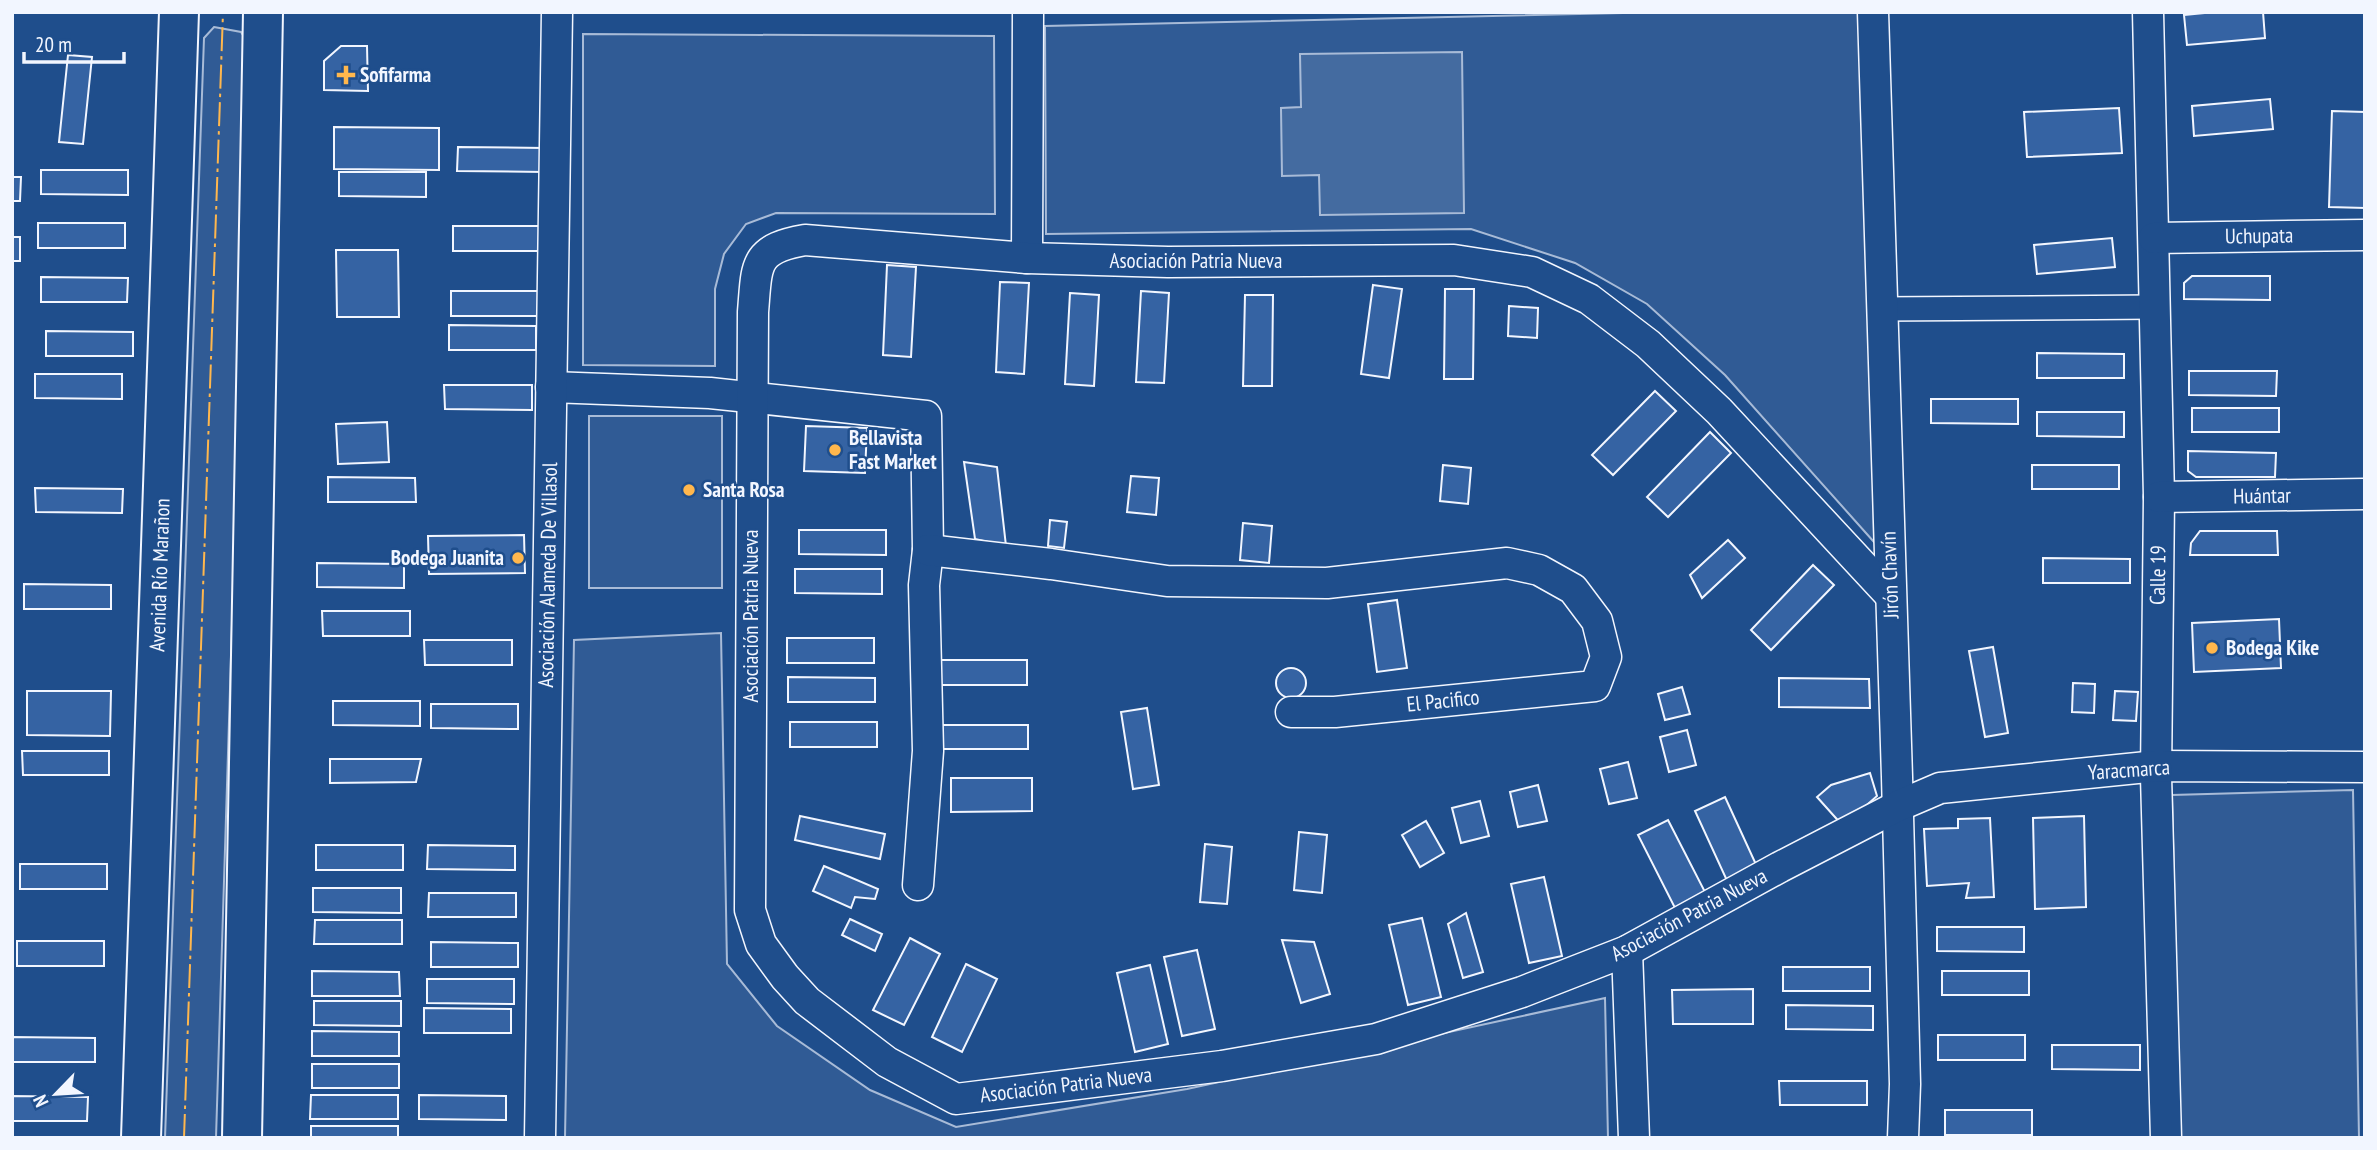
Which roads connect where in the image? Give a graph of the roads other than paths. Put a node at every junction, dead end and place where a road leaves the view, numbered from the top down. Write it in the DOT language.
graph roads {
  1 [pos="179,12"];
  2 [pos="263,12"];
  3 [pos="557,12"];
  4 [pos="1028,12"];
  5 [pos="1873,12"];
  6 [pos="2148,12"];
  7 [pos="2365,235"];
  8 [pos="2154,238"];
  9 [pos="1027,258"];
  10 [pos="2155,307"];
  11 [pos="1881,309"];
  12 [pos="551,387"];
  13 [pos="753,398"];
  14 [pos="2365,494"];
  15 [pos="2159,497"];
  16 [pos="928,550"];
  17 [pos="1890,595"];
  18 [pos="1291,712"];
  19 [pos="2157,766"];
  20 [pos="2365,767"];
  21 [pos="1898,806"];
  22 [pos="918,885"];
  23 [pos="1627,951"];
  24 [pos="141,1138"];
  25 [pos="242,1138"];
  26 [pos="540,1138"];
  27 [pos="1634,1138"];
  28 [pos="1903,1138"];
  29 [pos="2166,1138"];
  1 -- 24 [label="main road, Avenida Río Marañon"];
  2 -- 25 [label="main road"];
  3 -- 12 [label="street, Asociación Alameda De Villasol"];
  4 -- 9 [label="street"];
  5 -- 11 [label="street, Jirón Chavín"];
  6 -- 8 [label="street, Calle 19"];
  7 -- 8 [label="street, Uchupata"];
  8 -- 10 [label="street, Calle 19"];
  9 -- 13 [label="street, Asociación Patria Nueva"];
  9 -- 17 [label="street, Asociación Patria Nueva"];
  10 -- 11 [label="street"];
  10 -- 15 [label="street, Calle 19"];
  11 -- 17 [label="street, Jirón Chavín"];
  12 -- 13 [label="street"];
  12 -- 26 [label="street, Asociación Alameda De Villasol"];
  13 -- 16 [label="street"];
  13 -- 23 [label="street, Asociación Patria Nueva"];
  14 -- 15 [label="street, Huántar"];
  15 -- 19 [label="street, Calle 19"];
  16 -- 18 [label="street, El Pacifico"];
  16 -- 22 [label="street"];
  17 -- 21 [label="street, Jirón Chavín"];
  19 -- 20 [label="street, Yaracmarca"];
  19 -- 21 [label="street, Yaracmarca"];
  19 -- 29 [label="street, Calle 19"];
  21 -- 23 [label="street, Asociación Patria Nueva"];
  21 -- 28 [label="street, Jirón Chavín"];
  23 -- 27 [label="street"];
}
